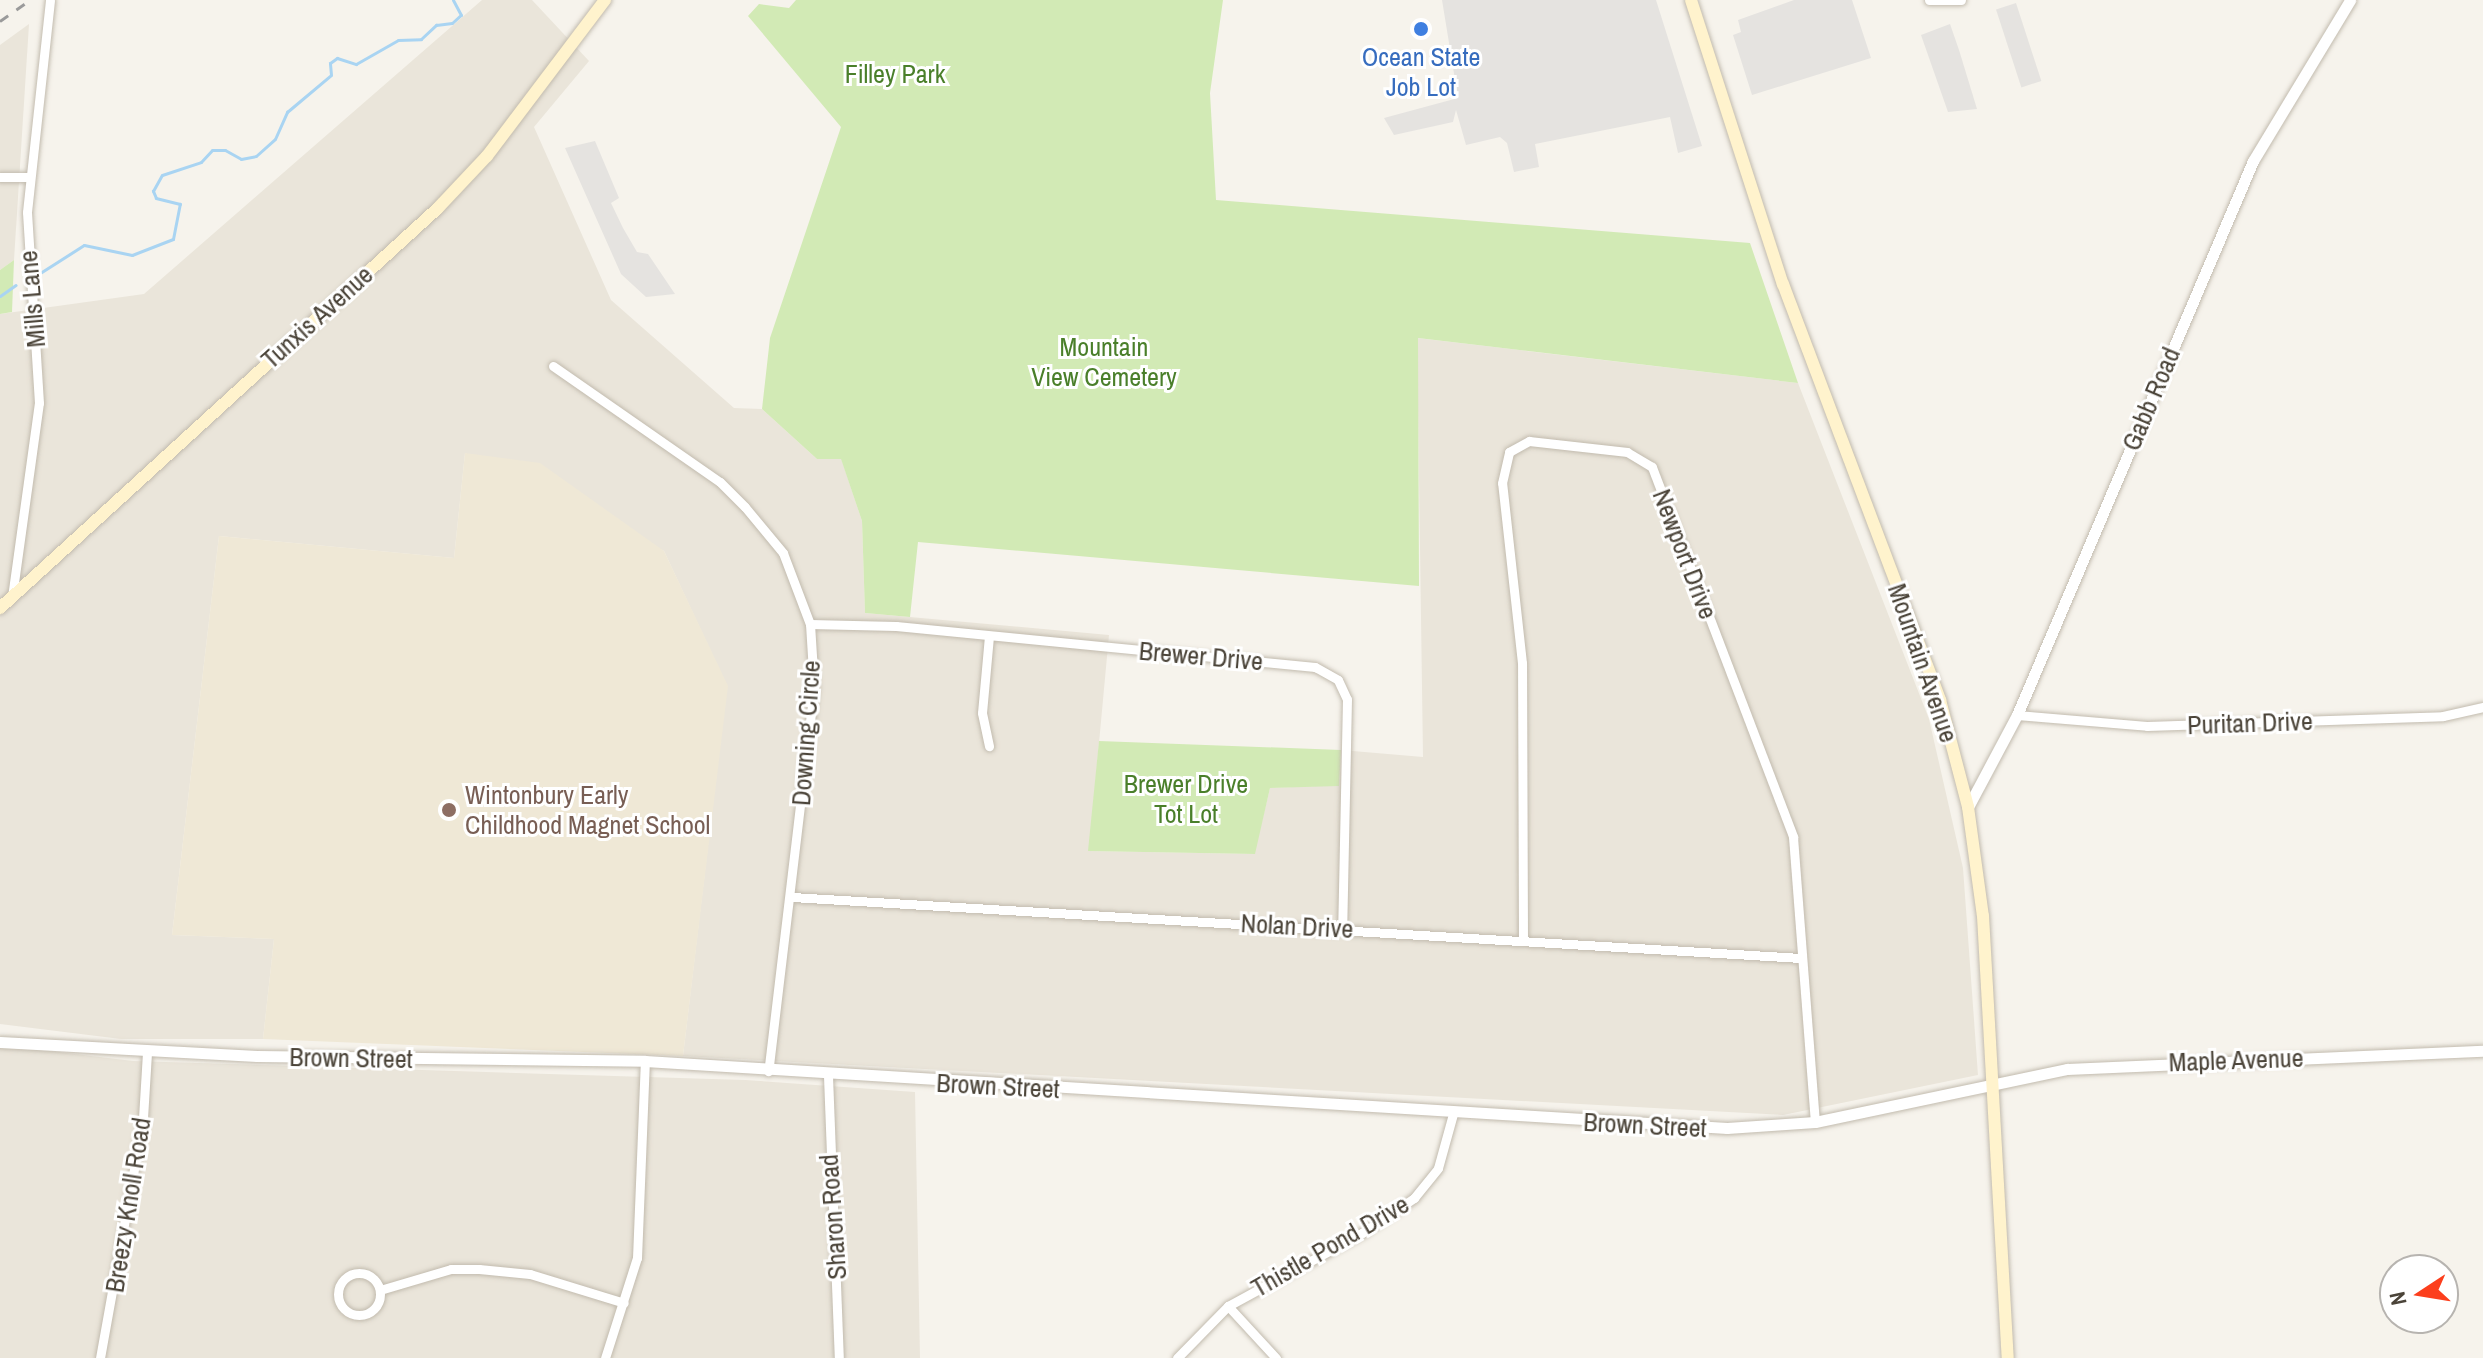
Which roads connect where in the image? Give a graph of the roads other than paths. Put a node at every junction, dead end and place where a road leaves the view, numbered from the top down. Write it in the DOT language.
graph roads {
  1 [pos="50,0"];
  2 [pos="605,0"];
  3 [pos="1691,0"];
  4 [pos="1929,0"];
  5 [pos="1961,0"];
  6 [pos="2350,0"];
  7 [pos="0,177"];
  8 [pos="29,177"];
  9 [pos="553,366"];
  10 [pos="12,597"];
  11 [pos="0,608"];
  12 [pos="810,624"];
  13 [pos="989,636"];
  14 [pos="2483,707"];
  15 [pos="2017,715"];
  16 [pos="989,746"];
  17 [pos="1968,807"];
  18 [pos="792,897"];
  19 [pos="1342,929"];
  20 [pos="1523,939"];
  21 [pos="1802,958"];
  22 [pos="0,1042"];
  23 [pos="2483,1051"];
  24 [pos="147,1052"];
  25 [pos="645,1061"];
  26 [pos="768,1071"];
  27 [pos="828,1076"];
  28 [pos="1991,1085"];
  29 [pos="1453,1114"];
  30 [pos="1815,1122"];
  31 [pos="380,1290"];
  32 [pos="624,1303"];
  33 [pos="1228,1306"];
  34 [pos="100,1358"];
  35 [pos="605,1358"];
  36 [pos="839,1358"];
  37 [pos="1177,1358"];
  38 [pos="1276,1358"];
  39 [pos="2008,1358"];
  1 -- 8 [label="street, Mills Lane"];
  2 -- 10 [label="main road, Tunxis Avenue"];
  3 -- 17 [label="main road, Mountain Avenue"];
  4 -- 5 [label="street"];
  6 -- 15 [label="street, Gabb Road"];
  7 -- 8 [label="street"];
  8 -- 10 [label="street, Mills Lane"];
  9 -- 12 [label="street, Downing Circle"];
  10 -- 11 [label="main road, Tunxis Avenue"];
  12 -- 13 [label="street, Brewer Drive"];
  12 -- 18 [label="street, Downing Circle"];
  13 -- 16 [label="street"];
  13 -- 19 [label="street, Brewer Drive"];
  14 -- 15 [label="street, Puritan Drive"];
  15 -- 17 [label="street, Gabb Road"];
  17 -- 28 [label="main road, Mountain Avenue"];
  18 -- 19 [label="street, Nolan Drive"];
  18 -- 26 [label="street, Downing Circle"];
  19 -- 20 [label="street, Nolan Drive"];
  20 -- 21 [label="street, Nolan Drive"];
  20 -- 21 [label="street, Newport Drive"];
  21 -- 30 [label="street, Newport Drive"];
  22 -- 24 [label="street, Brown Street"];
  23 -- 28 [label="street, Maple Avenue"];
  24 -- 25 [label="street, Brown Street"];
  24 -- 34 [label="street, Breezy Knoll Road"];
  25 -- 26 [label="street, Brown Street"];
  25 -- 32 [label="street"];
  26 -- 27 [label="street, Brown Street"];
  27 -- 29 [label="street, Brown Street"];
  27 -- 36 [label="street, Sharon Road"];
  28 -- 30 [label="street, Brown Street"];
  28 -- 39 [label="main road, Mountain Avenue"];
  29 -- 30 [label="street, Brown Street"];
  29 -- 33 [label="street, Thistle Pond Drive"];
  31 -- 31 [label="street"];
  31 -- 32 [label="street"];
  32 -- 35 [label="street"];
  33 -- 37 [label="street, Thistle Pond Drive"];
  33 -- 38 [label="street"];
}
